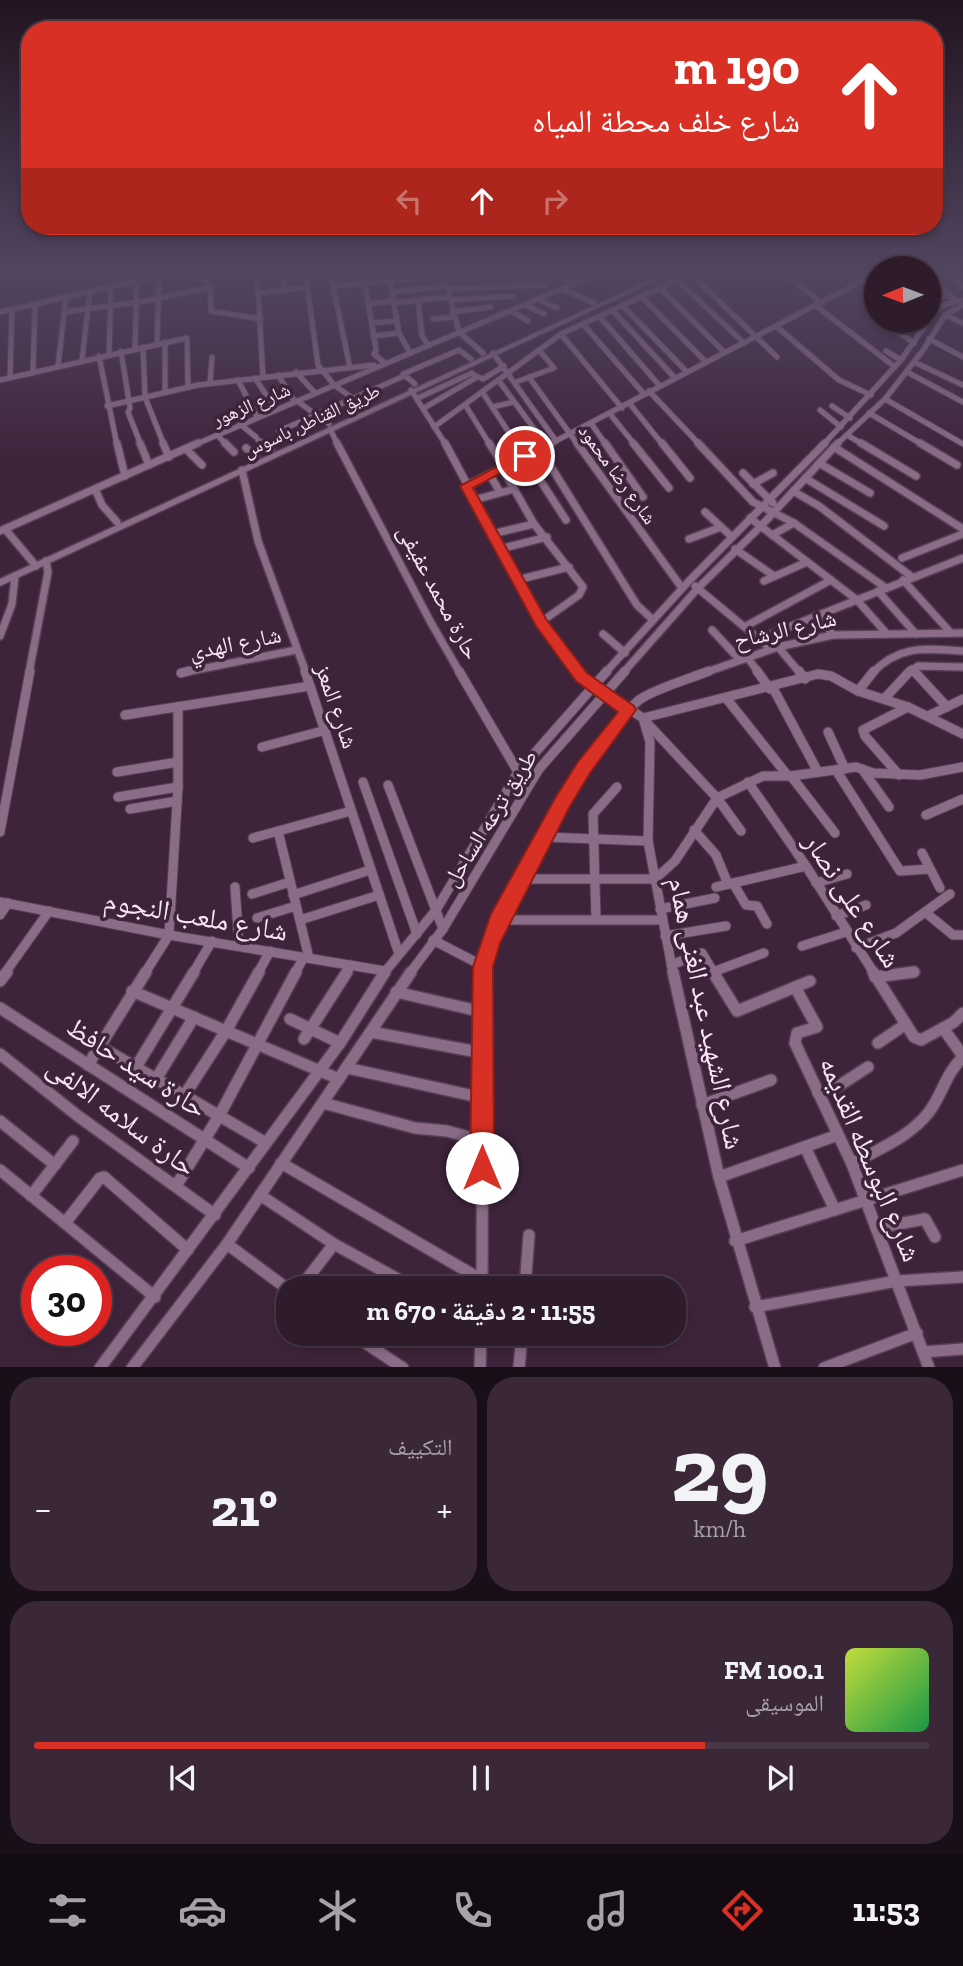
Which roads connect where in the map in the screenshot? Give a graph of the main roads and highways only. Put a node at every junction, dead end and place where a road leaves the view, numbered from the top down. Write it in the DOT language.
graph roads {
  1 [pos="523,335"];
  2 [pos="533,335"];
  3 [pos="413,387"];
  4 [pos="330,426"];
  5 [pos="34,564"];
  6 [pos="0,576"];
  7 [pos="0,583"];
  1 -- 3 [label="main road, طريق القناطر, باسوس"];
  2 -- 3 [label="main road, طريق القناطر, باسوس"];
  3 -- 4 [label="main road, طريق القناطر, باسوس"];
  3 -- 4 [label="main road, طريق القناطر, باسوس"];
  4 -- 5 [label="main road, طريق القناطر, باسوس"];
  4 -- 5 [label="main road, طريق القناطر, باسوس"];
  5 -- 6 [label="main road, طريق القناطر, باسوس"];
  5 -- 7 [label="main road, طريق القناطر, باسوس"];
}
